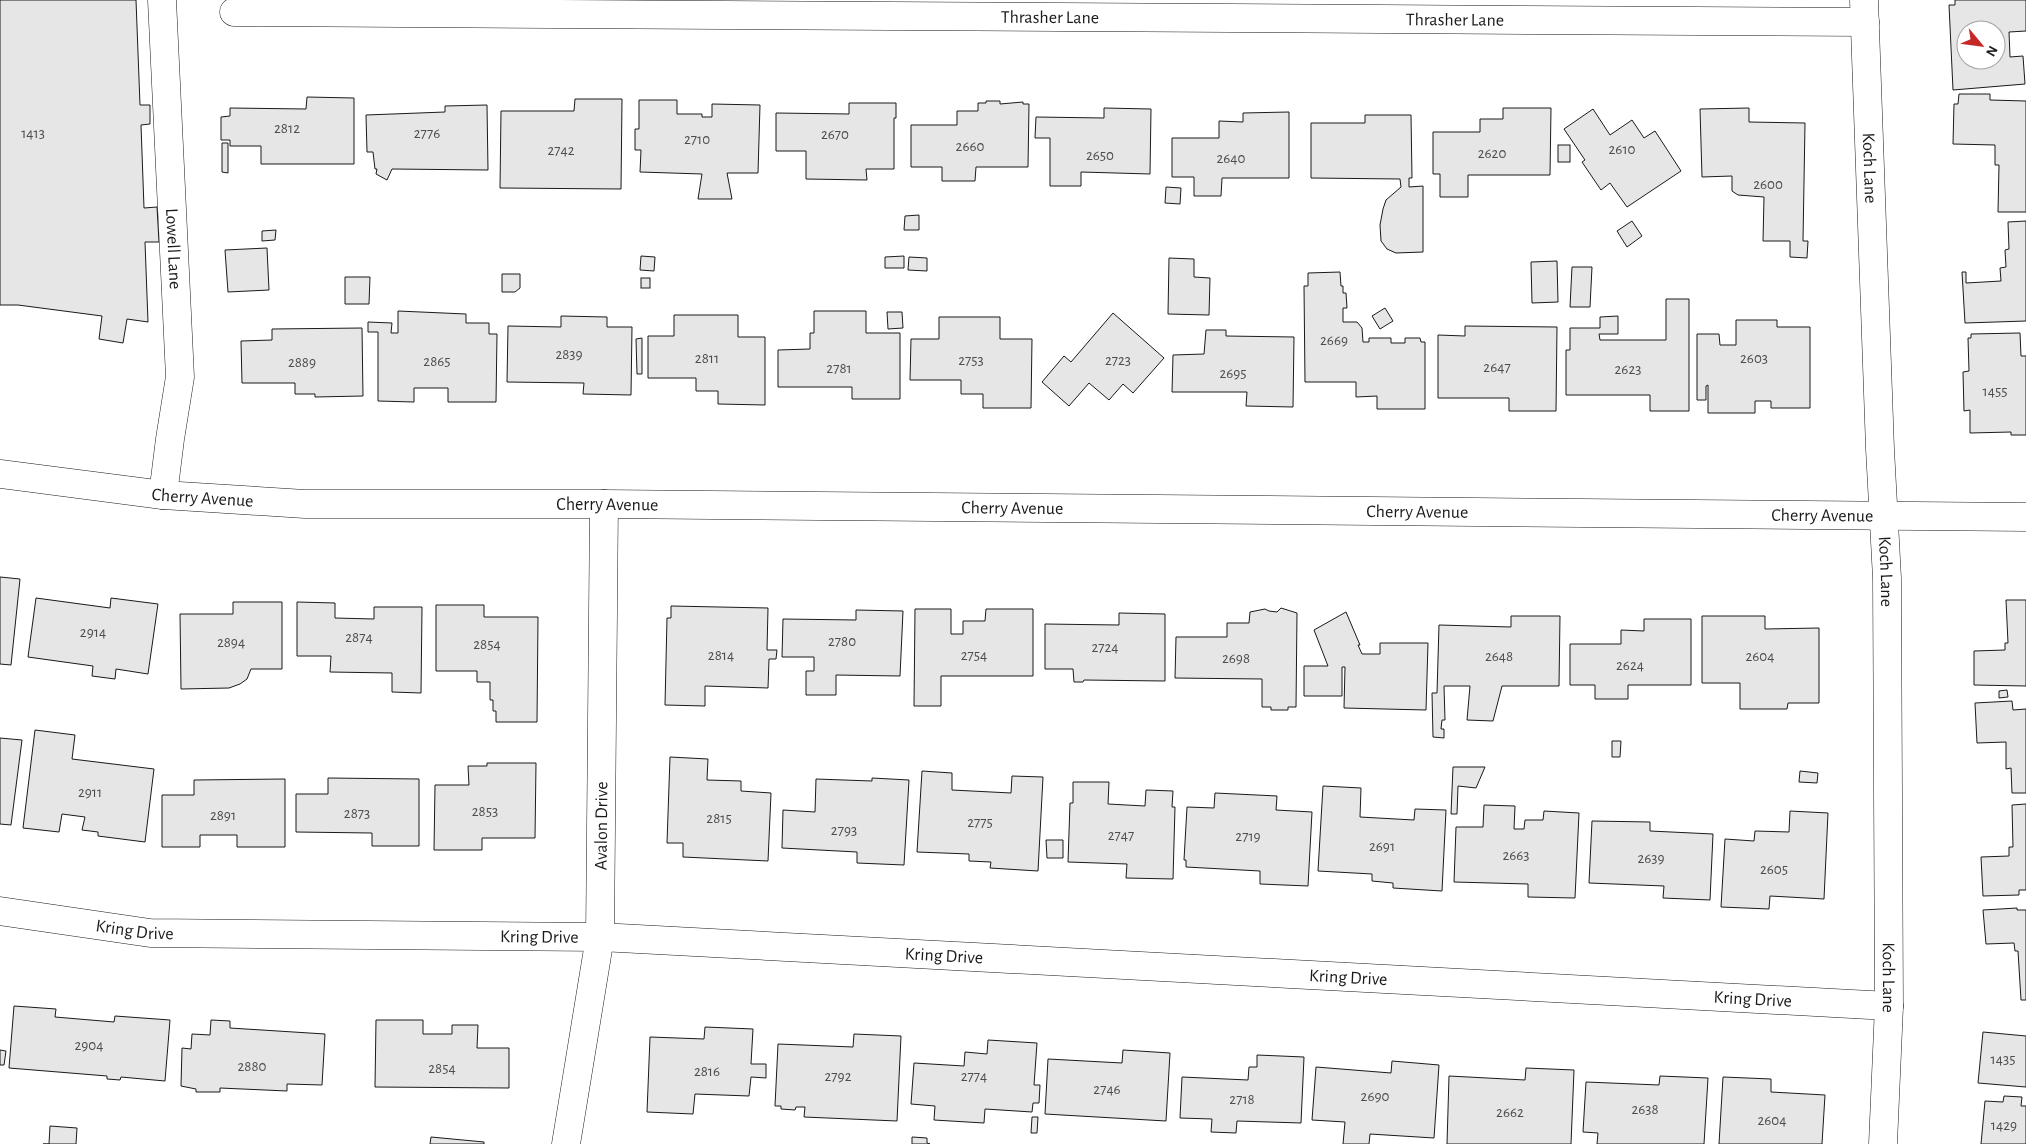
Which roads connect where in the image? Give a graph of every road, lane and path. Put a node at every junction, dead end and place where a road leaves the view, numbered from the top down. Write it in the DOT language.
graph roads {
  1 [pos="162,0"];
  2 [pos="1865,11"];
  3 [pos="234,12"];
  4 [pos="0,474"];
  5 [pos="163,495"];
  6 [pos="604,504"];
  7 [pos="1884,516"];
  8 [pos="2026,517"];
  9 [pos="0,911"];
  10 [pos="600,937"];
  11 [pos="1889,1006"];
  12 [pos="566,1144"];
  13 [pos="1883,1144"];
  1 -- 5 [label="street, Lowell Lane"];
  2 -- 3 [label="street, Thrasher Lane"];
  2 -- 7 [label="street, Koch Lane"];
  4 -- 5 [label="street, Cherry Avenue"];
  5 -- 6 [label="street, Cherry Avenue"];
  6 -- 7 [label="street, Cherry Avenue"];
  6 -- 10 [label="street, Avalon Drive"];
  7 -- 8 [label="street, Cherry Avenue"];
  7 -- 11 [label="street, Koch Lane"];
  9 -- 10 [label="street, Kring Drive"];
  10 -- 11 [label="street, Kring Drive"];
  10 -- 12 [label="street, Avalon Drive"];
  11 -- 13 [label="street, Koch Lane"];
}
